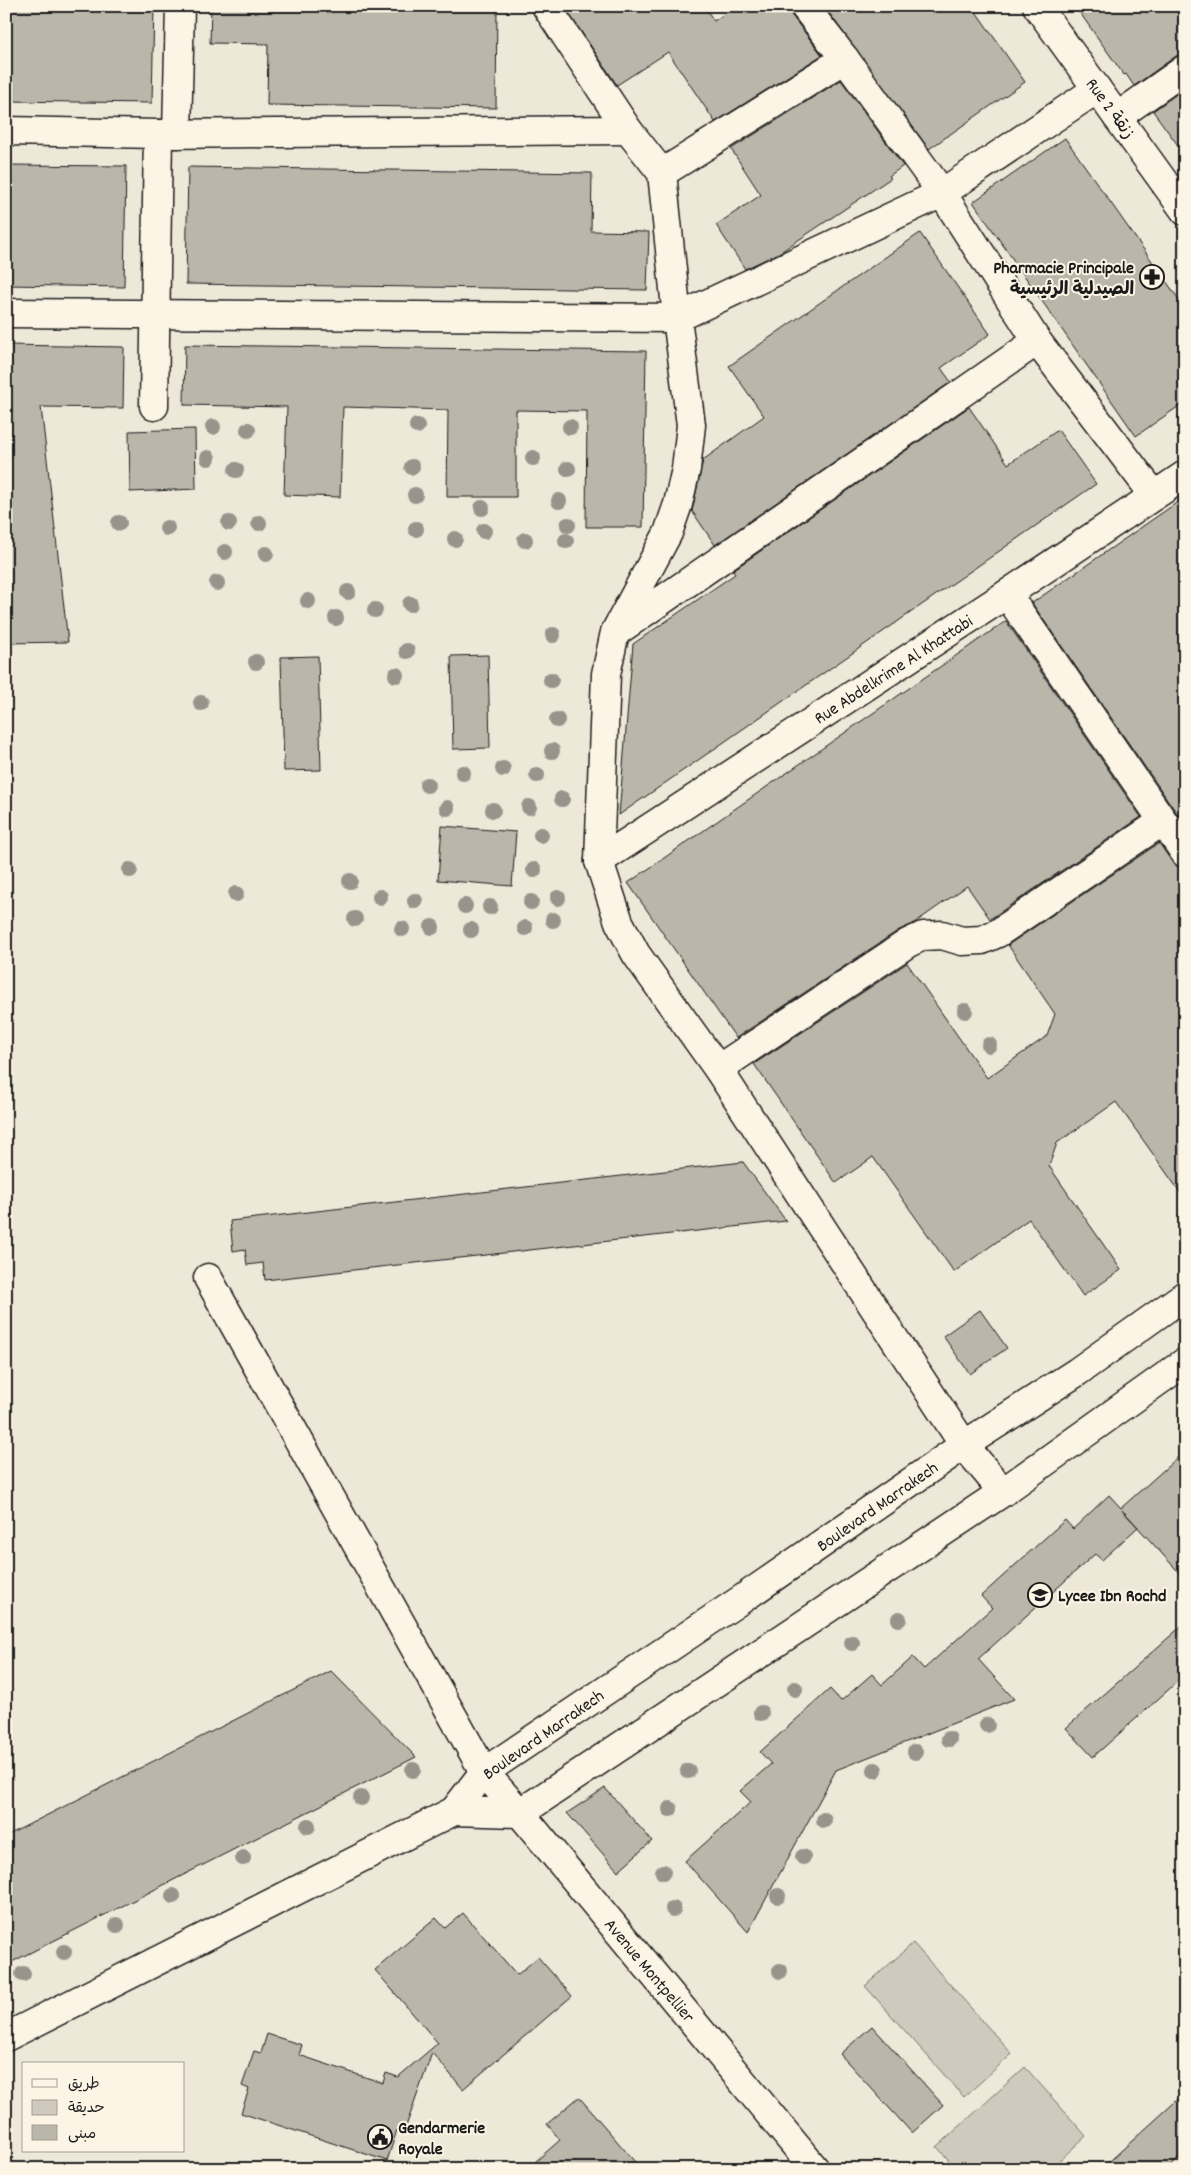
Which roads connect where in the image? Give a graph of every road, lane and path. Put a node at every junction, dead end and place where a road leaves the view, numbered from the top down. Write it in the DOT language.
graph roads {
  1 [pos="180,6"];
  2 [pos="546,6"];
  3 [pos="804,6"];
  4 [pos="1037,6"];
  5 [pos="845,59"];
  6 [pos="1185,69"];
  7 [pos="1097,89"];
  8 [pos="1117,117"];
  9 [pos="628,130"];
  10 [pos="6,131"];
  11 [pos="168,134"];
  12 [pos="662,173"];
  13 [pos="942,193"];
  14 [pos="1185,210"];
  15 [pos="6,313"];
  16 [pos="155,316"];
  17 [pos="677,318"];
  18 [pos="1037,341"];
  19 [pos="154,406"];
  20 [pos="1185,475"];
  21 [pos="1154,495"];
  22 [pos="1007,594"];
  23 [pos="615,632"];
  24 [pos="1163,821"];
  25 [pos="1185,853"];
  26 [pos="599,861"];
  27 [pos="718,1069"];
  28 [pos="208,1278"];
  29 [pos="1185,1296"];
  30 [pos="1185,1362"];
  31 [pos="964,1445"];
  32 [pos="1003,1492"];
  33 [pos="484,1772"];
  34 [pos="454,1811"];
  35 [pos="520,1813"];
  36 [pos="6,2037"];
  37 [pos="815,2169"];
  1 -- 11 [label="street"];
  2 -- 9 [label="street"];
  3 -- 5 [label="street"];
  4 -- 7 [label="street, Rue 2 زنقة"];
  5 -- 12 [label="street"];
  5 -- 13 [label="street"];
  6 -- 8 [label="street"];
  7 -- 8 [label="street, Rue 2 زنقة"];
  7 -- 13 [label="street"];
  8 -- 14 [label="street, Rue 2 زنقة"];
  9 -- 11 [label="street"];
  9 -- 12 [label="street"];
  10 -- 11 [label="street"];
  11 -- 16 [label="street"];
  12 -- 17 [label="street"];
  13 -- 17 [label="street"];
  13 -- 18 [label="street"];
  15 -- 16 [label="street"];
  16 -- 17 [label="street"];
  16 -- 19 [label="street"];
  17 -- 23 [label="street"];
  18 -- 21 [label="street"];
  18 -- 23 [label="street"];
  20 -- 21 [label="street, Rue Abdelkrime Al Khattabi"];
  21 -- 22 [label="street, Rue Abdelkrime Al Khattabi"];
  22 -- 24 [label="street"];
  22 -- 26 [label="street, Rue Abdelkrime Al Khattabi"];
  23 -- 26 [label="street"];
  24 -- 25 [label="street"];
  24 -- 27 [label="street"];
  26 -- 27 [label="street"];
  27 -- 31 [label="street"];
  28 -- 33 [label="street, Avenue Montpellier"];
  29 -- 31 [label="street, Boulevard Marrakech"];
  30 -- 32 [label="street"];
  31 -- 32 [label="street"];
  31 -- 33 [label="street, Boulevard Marrakech"];
  32 -- 35 [label="street"];
  33 -- 34 [label="street, Boulevard Marrakech"];
  33 -- 35 [label="street, Avenue Montpellier"];
  34 -- 35 [label="street"];
  34 -- 36 [label="street"];
  35 -- 37 [label="street, Avenue Montpellier"];
}
